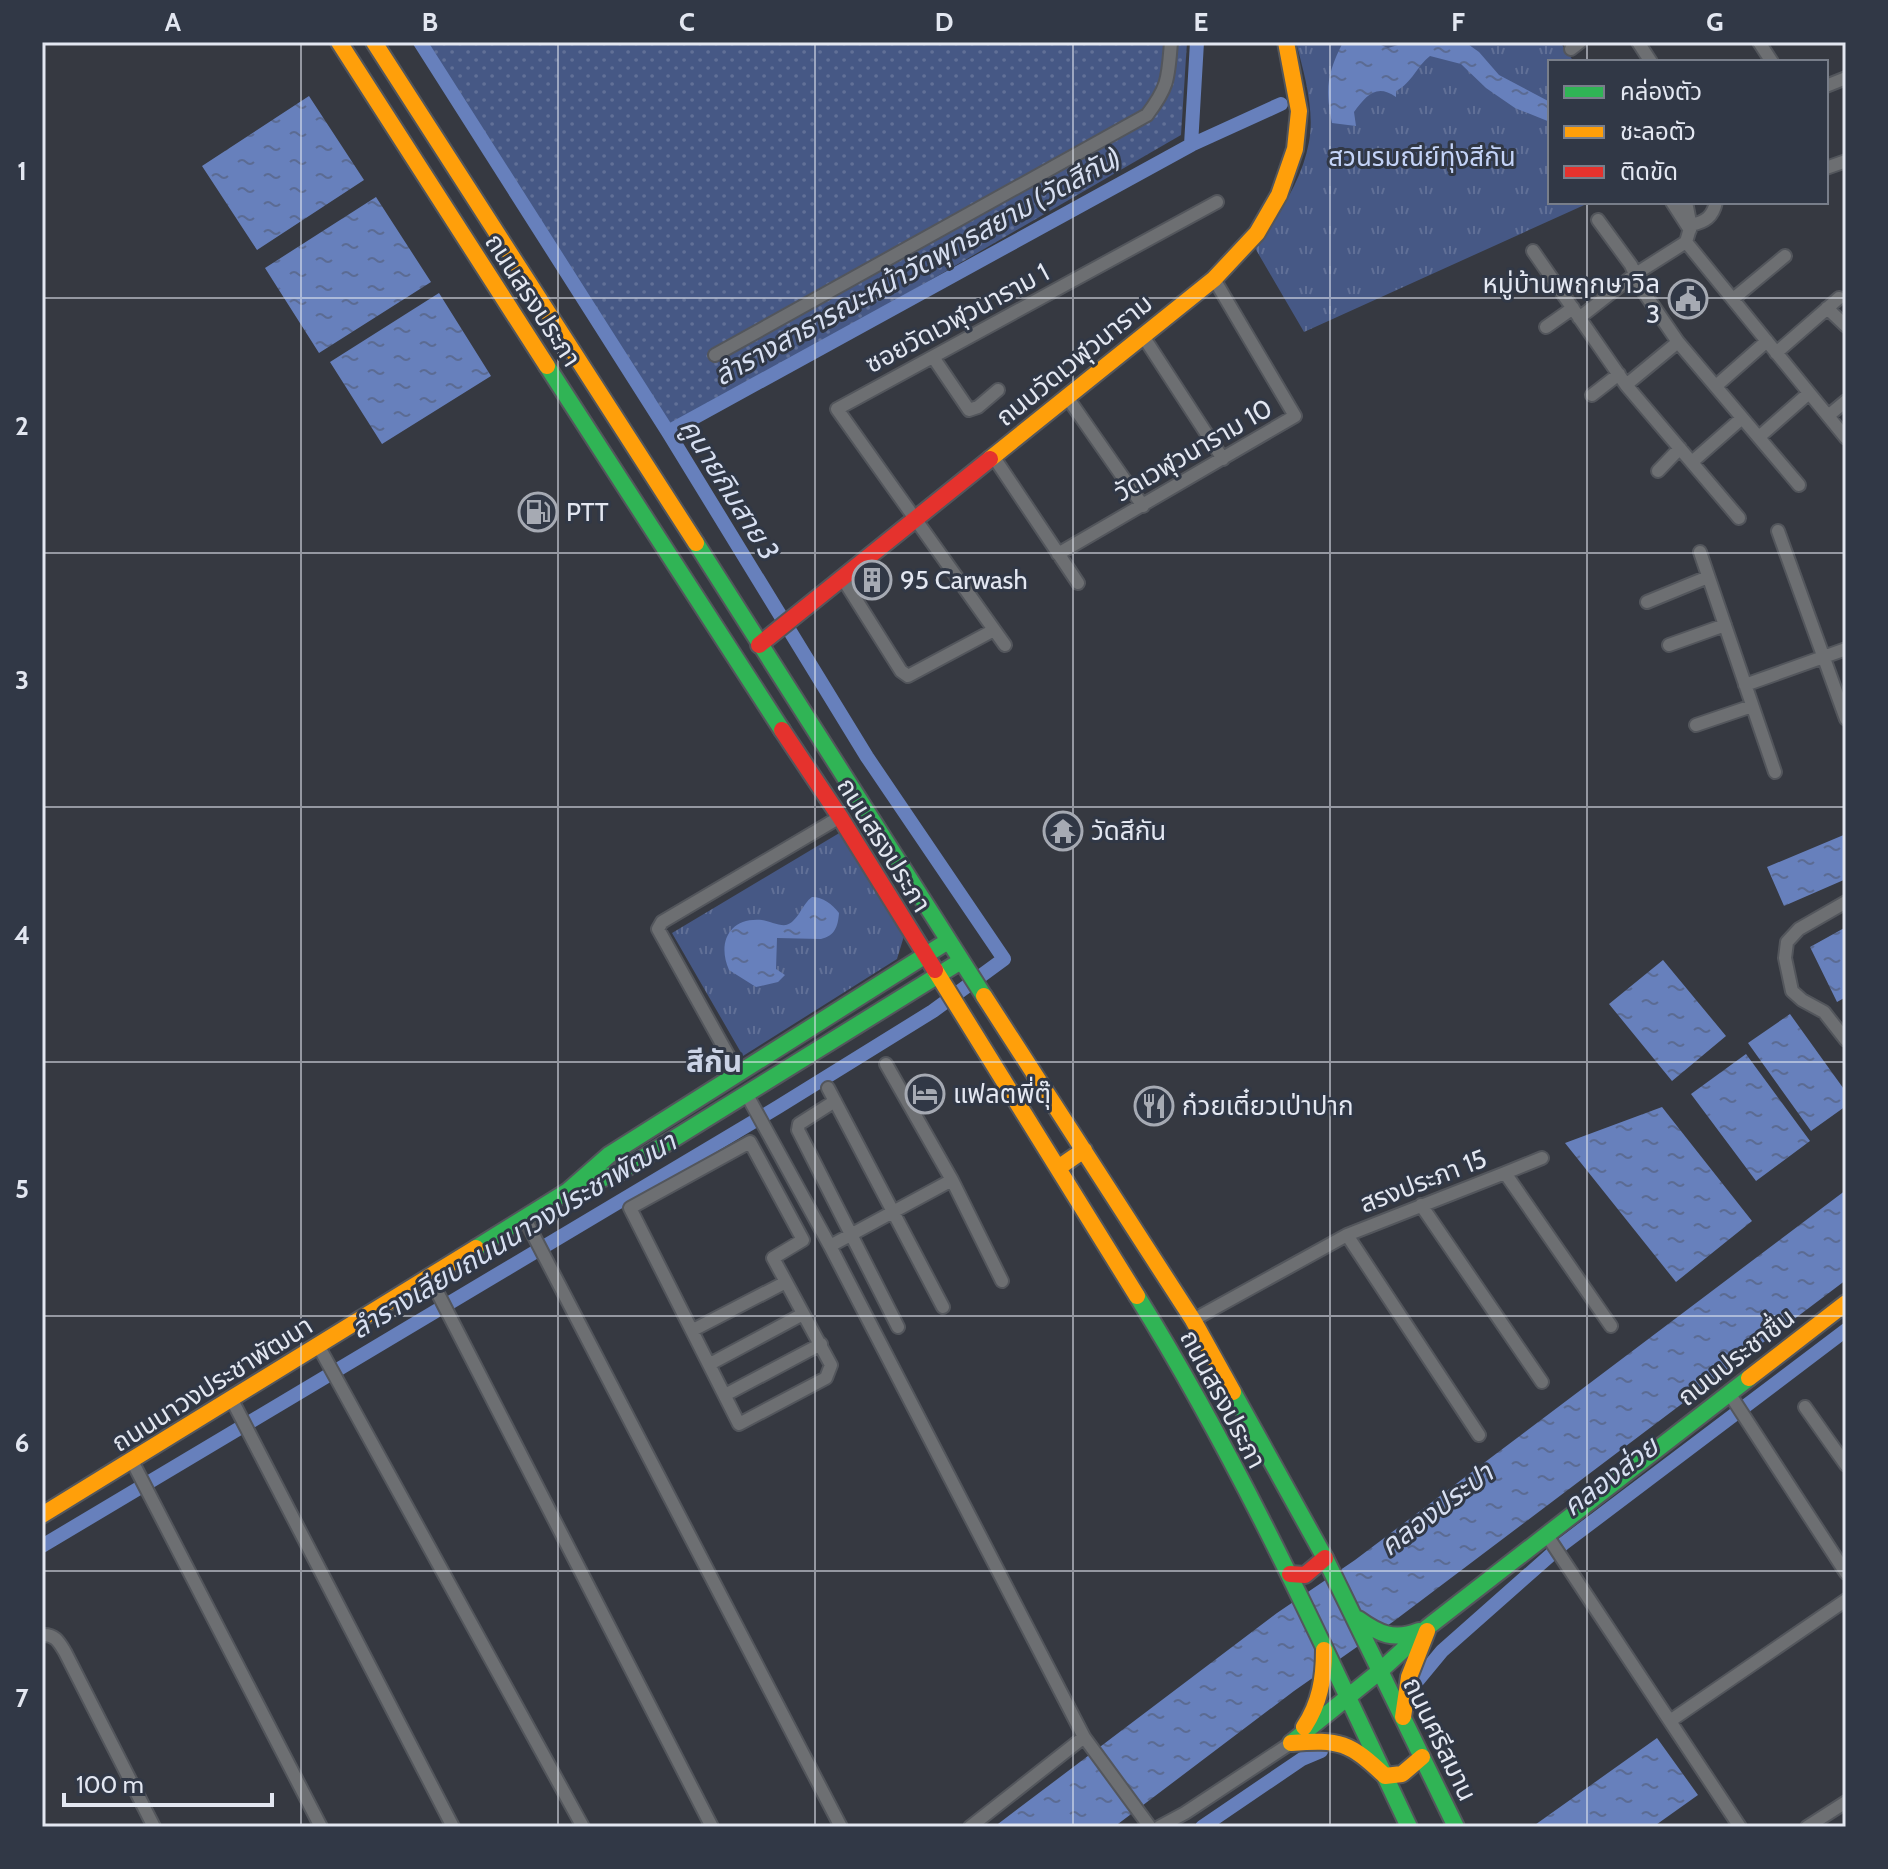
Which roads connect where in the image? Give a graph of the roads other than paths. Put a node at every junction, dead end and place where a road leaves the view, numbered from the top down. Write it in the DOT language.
graph roads {
  1 [pos="339,42"];
  2 [pos="374,42"];
  3 [pos="1171,42"];
  4 [pos="1286,42"];
  5 [pos="1638,42"];
  6 [pos="1759,42"];
  7 [pos="1650,60"];
  8 [pos="1771,60"];
  9 [pos="1217,202"];
  10 [pos="1673,204"];
  11 [pos="1686,204"];
  12 [pos="1716,204"];
  13 [pos="1598,220"];
  14 [pos="1689,232"];
  15 [pos="1533,251"];
  16 [pos="1785,256"];
  17 [pos="1634,275"];
  18 [pos="1214,279"];
  19 [pos="1839,298"];
  20 [pos="1733,299"];
  21 [pos="1827,308"];
  22 [pos="1576,313"];
  23 [pos="1846,326"];
  24 [pos="1546,327"];
  25 [pos="1143,336"];
  26 [pos="1767,341"];
  27 [pos="1678,342"];
  28 [pos="1776,353"];
  29 [pos="715,355"];
  30 [pos="933,357"];
  31 [pos="1622,379"];
  32 [pos="1716,386"];
  33 [pos="998,390"];
  34 [pos="1809,393"];
  35 [pos="1592,395"];
  36 [pos="1067,397"];
  37 [pos="1846,401"];
  38 [pos="1828,416"];
  39 [pos="1742,418"];
  40 [pos="1759,437"];
  41 [pos="1846,438"];
  42 [pos="1680,448"];
  43 [pos="993,456"];
  44 [pos="1223,459"];
  45 [pos="1692,462"];
  46 [pos="1658,471"];
  47 [pos="1799,485"];
  48 [pos="1143,506"];
  49 [pos="1739,518"];
  50 [pos="915,519"];
  51 [pos="1778,531"];
  52 [pos="1700,552"];
  53 [pos="1058,554"];
  54 [pos="1708,577"];
  55 [pos="843,579"];
  56 [pos="1078,583"];
  57 [pos="1647,602"];
  58 [pos="1725,625"];
  59 [pos="994,630"];
  60 [pos="759,645"];
  61 [pos="1005,645"];
  62 [pos="1669,645"];
  63 [pos="1846,649"];
  64 [pos="1824,657"];
  65 [pos="1745,685"];
  66 [pos="1752,706"];
  67 [pos="1846,719"];
  68 [pos="1696,725"];
  69 [pos="1775,772"];
  70 [pos="840,817"];
  71 [pos="1846,902"];
  72 [pos="948,941"];
  73 [pos="925,956"];
  74 [pos="964,967"];
  75 [pos="937,976"];
  76 [pos="1846,1040"];
  77 [pos="886,1064"];
  78 [pos="738,1073"];
  79 [pos="828,1088"];
  80 [pos="747,1096"];
  81 [pos="835,1101"];
  82 [pos="1084,1150"];
  83 [pos="1542,1158"];
  84 [pos="1058,1168"];
  85 [pos="1505,1173"];
  86 [pos="952,1180"];
  87 [pos="568,1191"];
  88 [pos="1421,1205"];
  89 [pos="892,1213"];
  90 [pos="525,1219"];
  91 [pos="851,1235"];
  92 [pos="1347,1235"];
  93 [pos="830,1246"];
  94 [pos="430,1278"];
  95 [pos="1002,1281"];
  96 [pos="786,1282"];
  97 [pos="1846,1303"];
  98 [pos="943,1307"];
  99 [pos="803,1314"];
  100 [pos="1193,1320"];
  101 [pos="1611,1326"];
  102 [pos="898,1327"];
  103 [pos="693,1330"];
  104 [pos="821,1344"];
  105 [pos="319,1347"];
  106 [pos="710,1364"];
  107 [pos="1542,1382"];
  108 [pos="725,1395"];
  109 [pos="1733,1398"];
  110 [pos="235,1405"];
  111 [pos="1805,1407"];
  112 [pos="1479,1435"];
  113 [pos="1846,1465"];
  114 [pos="136,1468"];
  115 [pos="42,1515"];
  116 [pos="1553,1544"];
  117 [pos="1328,1564"];
  118 [pos="1846,1573"];
  119 [pos="1290,1574"];
  120 [pos="1846,1600"];
  121 [pos="1428,1627"];
  122 [pos="42,1635"];
  123 [pos="1373,1639"];
  124 [pos="1329,1670"];
  125 [pos="1380,1671"];
  126 [pos="1349,1696"];
  127 [pos="1403,1717"];
  128 [pos="1670,1721"];
  129 [pos="1084,1737"];
  130 [pos="1291,1743"];
  131 [pos="1422,1757"];
  132 [pos="1385,1776"];
  133 [pos="1846,1802"];
  134 [pos="154,1827"];
  135 [pos="321,1827"];
  136 [pos="453,1827"];
  137 [pos="583,1827"];
  138 [pos="712,1827"];
  139 [pos="841,1827"];
  140 [pos="970,1827"];
  141 [pos="1150,1827"];
  142 [pos="1159,1827"];
  143 [pos="1409,1827"];
  144 [pos="1456,1827"];
  145 [pos="1740,1827"];
  146 [pos="1807,1827"];
  1 -- 70 [label="main road, ถนนสรงประภา"];
  2 -- 60 [label="main road, ถนนสรงประภา"];
  3 -- 29 [label="street"];
  4 -- 18 [label="main road, ถนนวัดเวฬุวนาราม"];
  5 -- 7 [label="street"];
  6 -- 8 [label="street"];
  9 -- 30 [label="street, ซอยวัดเวฬุวนาราม 1"];
  10 -- 14 [label="street"];
  11 -- 14 [label="street"];
  12 -- 14 [label="street"];
  13 -- 17 [label="street"];
  14 -- 17 [label="street"];
  14 -- 20 [label="street"];
  15 -- 22 [label="street"];
  16 -- 20 [label="street"];
  17 -- 22 [label="street"];
  17 -- 27 [label="street"];
  18 -- 25 [label="main road, ถนนวัดเวฬุวนาราม"];
  18 -- 44 [label="street, วัดเวฬุวนาราม 10"];
  19 -- 21 [label="street"];
  20 -- 26 [label="street"];
  21 -- 23 [label="street"];
  21 -- 28 [label="street"];
  22 -- 24 [label="street"];
  22 -- 31 [label="street"];
  25 -- 36 [label="main road, ถนนวัดเวฬุวนาราม"];
  25 -- 44 [label="street"];
  26 -- 28 [label="street"];
  26 -- 32 [label="street"];
  27 -- 31 [label="street"];
  27 -- 32 [label="street"];
  28 -- 34 [label="street"];
  30 -- 33 [label="street"];
  30 -- 50 [label="street, ซอยวัดเวฬุวนาราม 1"];
  31 -- 35 [label="street"];
  31 -- 42 [label="street"];
  32 -- 39 [label="street"];
  34 -- 38 [label="street"];
  34 -- 40 [label="street"];
  36 -- 43 [label="main road, ถนนวัดเวฬุวนาราม"];
  36 -- 48 [label="street"];
  37 -- 38 [label="street"];
  38 -- 41 [label="street"];
  39 -- 40 [label="street"];
  39 -- 45 [label="street"];
  40 -- 47 [label="street"];
  42 -- 45 [label="street"];
  42 -- 46 [label="street"];
  43 -- 50 [label="main road, ถนนวัดเวฬุวนาราม"];
  43 -- 53 [label="street"];
  44 -- 48 [label="street, วัดเวฬุวนาราม 10"];
  45 -- 49 [label="street"];
  48 -- 53 [label="street, วัดเวฬุวนาราม 10"];
  50 -- 55 [label="main road, ถนนวัดเวฬุวนาราม"];
  50 -- 59 [label="street"];
  51 -- 64 [label="street"];
  52 -- 54 [label="street"];
  53 -- 56 [label="street"];
  54 -- 57 [label="street"];
  54 -- 58 [label="street"];
  55 -- 59 [label="street"];
  55 -- 60 [label="main road, ถนนวัดเวฬุวนาราม"];
  58 -- 62 [label="street"];
  58 -- 65 [label="street"];
  59 -- 61 [label="street"];
  60 -- 72 [label="main road, ถนนสรงประภา"];
  63 -- 64 [label="street"];
  64 -- 65 [label="street"];
  64 -- 67 [label="street"];
  65 -- 66 [label="street"];
  66 -- 68 [label="street"];
  66 -- 69 [label="street"];
  70 -- 73 [label="main road, ถนนสรงประภา"];
  70 -- 78 [label="street"];
  71 -- 76 [label="street"];
  72 -- 73 [label="main road, ถนนนาวงประชาพัฒนา"];
  72 -- 74 [label="main road, ถนนสรงประภา"];
  73 -- 75 [label="main road, ถนนสรงประภา"];
  73 -- 78 [label="main road, ถนนนาวงประชาพัฒนา"];
  74 -- 75 [label="main road, ถนนนาวงประชาพัฒนา"];
  74 -- 82 [label="main road, ถนนสรงประภา"];
  75 -- 80 [label="main road, ถนนนาวงประชาพัฒนา"];
  75 -- 84 [label="main road, ถนนสรงประภา"];
  77 -- 86 [label="street"];
  78 -- 87 [label="main road, ถนนนาวงประชาพัฒนา"];
  79 -- 81 [label="street"];
  80 -- 87 [label="main road, ถนนนาวงประชาพัฒนา"];
  80 -- 93 [label="street"];
  81 -- 89 [label="street"];
  81 -- 91 [label="street"];
  82 -- 84 [label="main road"];
  82 -- 100 [label="main road, ถนนสรงประภา"];
  83 -- 85 [label="street"];
  84 -- 119 [label="main road, ถนนสรงประภา"];
  85 -- 88 [label="street, สรงประภา 15"];
  85 -- 101 [label="street, สรงประภา 15"];
  86 -- 89 [label="street"];
  86 -- 95 [label="street"];
  87 -- 90 [label="main road, ถนนนาวงประชาพัฒนา"];
  88 -- 92 [label="street, สรงประภา 15"];
  88 -- 107 [label="street"];
  89 -- 91 [label="street"];
  89 -- 98 [label="street"];
  90 -- 94 [label="main road, ถนนนาวงประชาพัฒนา"];
  90 -- 139 [label="street"];
  91 -- 93 [label="street"];
  91 -- 102 [label="street"];
  92 -- 100 [label="street, สรงประภา 15"];
  92 -- 112 [label="street"];
  93 -- 129 [label="street"];
  94 -- 105 [label="main road, ถนนนาวงประชาพัฒนา"];
  94 -- 138 [label="street"];
  96 -- 99 [label="street"];
  96 -- 103 [label="street"];
  96 -- 103 [label="street"];
  97 -- 109 [label="main road, ถนนประชาชื่น"];
  99 -- 104 [label="street"];
  99 -- 106 [label="street"];
  100 -- 117 [label="main road, ถนนสรงประภา"];
  103 -- 106 [label="street"];
  104 -- 108 [label="street"];
  104 -- 108 [label="street"];
  105 -- 110 [label="main road, ถนนนาวงประชาพัฒนา"];
  105 -- 137 [label="street"];
  106 -- 108 [label="street"];
  109 -- 116 [label="main road, ถนนประชาชื่น"];
  109 -- 118 [label="street"];
  110 -- 114 [label="main road, ถนนนาวงประชาพัฒนา"];
  110 -- 136 [label="street"];
  111 -- 113 [label="street"];
  114 -- 115 [label="main road, ถนนนาวงประชาพัฒนา"];
  114 -- 135 [label="street"];
  116 -- 121 [label="main road, ถนนประชาชื่น"];
  116 -- 128 [label="street"];
  117 -- 119 [label="main road"];
  117 -- 123 [label="main road, ถนนสรงประภา"];
  119 -- 124 [label="main road, ถนนสรงประภา"];
  120 -- 128 [label="street"];
  121 -- 123 [label="main road"];
  121 -- 125 [label="main road, ถนนประชาชื่น"];
  121 -- 127 [label="main road"];
  122 -- 134 [label="street"];
  123 -- 125 [label="main road"];
  124 -- 126 [label="main road, ถนนสรงประภา"];
  124 -- 130 [label="main road"];
  125 -- 126 [label="main road, ถนนประชาชื่น"];
  125 -- 127 [label="main road, ถนนศรีสมาน"];
  126 -- 130 [label="main road, ถนนประชาชื่น"];
  126 -- 132 [label="main road"];
  127 -- 131 [label="main road, ถนนศรีสมาน"];
  128 -- 145 [label="street"];
  129 -- 140 [label="street"];
  129 -- 141 [label="street"];
  130 -- 132 [label="main road"];
  130 -- 142 [label="street"];
  131 -- 132 [label="main road"];
  131 -- 144 [label="main road, ถนนศรีสมาน"];
  132 -- 143 [label="main road"];
  133 -- 146 [label="street"];
}
